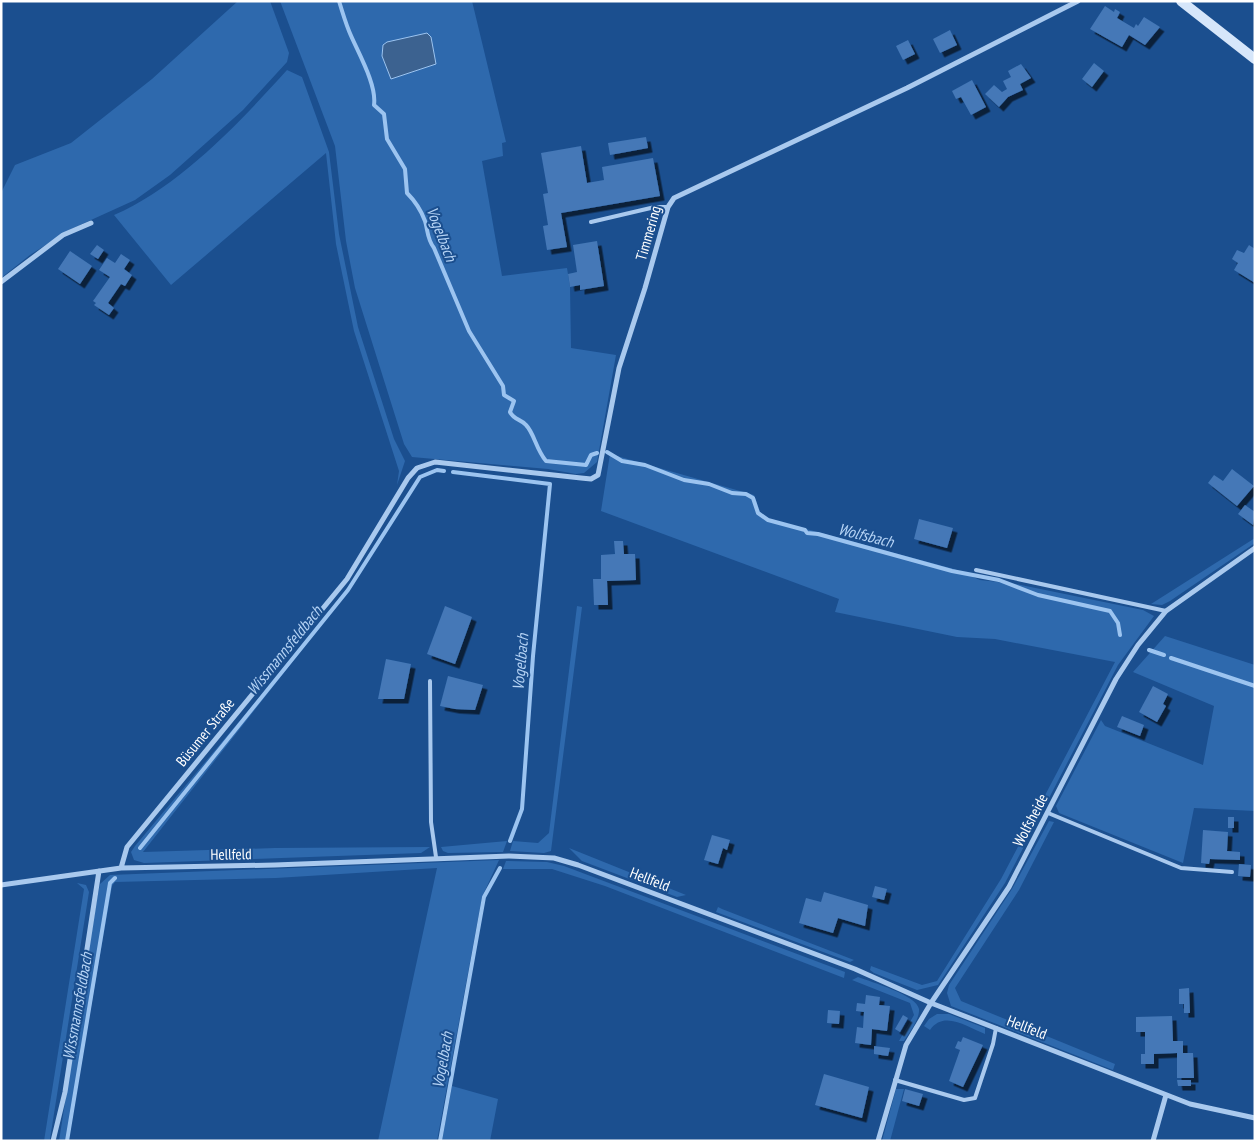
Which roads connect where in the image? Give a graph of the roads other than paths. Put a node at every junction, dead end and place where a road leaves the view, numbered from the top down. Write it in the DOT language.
graph roads {
  1 [pos="1078,1"];
  2 [pos="1181,1"];
  3 [pos="1255,59"];
  4 [pos="668,207"];
  5 [pos="591,222"];
  6 [pos="91,224"];
  7 [pos="1,282"];
  8 [pos="417,468"];
  9 [pos="1255,548"];
  10 [pos="976,570"];
  11 [pos="1166,611"];
  12 [pos="430,681"];
  13 [pos="1048,813"];
  14 [pos="436,857"];
  15 [pos="121,868"];
  16 [pos="99,871"];
  17 [pos="1232,872"];
  18 [pos="1,885"];
  19 [pos="931,1003"];
  20 [pos="996,1028"];
  21 [pos="894,1079"];
  22 [pos="1166,1094"];
  23 [pos="1255,1118"];
  24 [pos="53,1141"];
  25 [pos="878,1141"];
  26 [pos="1153,1141"];
  1 -- 4 [label="street, Timmering"];
  2 -- 3 [label="main road"];
  4 -- 5 [label="lane"];
  4 -- 8 [label="street, Timmering"];
  6 -- 7 [label="street"];
  8 -- 15 [label="street, Büsumer Straße"];
  9 -- 11 [label="street, Wolfsheide"];
  10 -- 11 [label="lane"];
  11 -- 13 [label="street, Wolfsheide"];
  12 -- 14 [label="lane"];
  13 -- 17 [label="lane"];
  13 -- 19 [label="street, Wolfsheide"];
  14 -- 15 [label="street, Hellfeld"];
  14 -- 19 [label="street, Hellfeld"];
  15 -- 16 [label="street, Hellfeld"];
  16 -- 18 [label="street, Hellfeld"];
  16 -- 24 [label="street"];
  19 -- 20 [label="street, Hellfeld"];
  19 -- 21 [label="street, Wolfsheide"];
  20 -- 21 [label="lane"];
  20 -- 22 [label="street, Hellfeld"];
  21 -- 25 [label="street, Wolfsheide"];
  22 -- 23 [label="street, Hellfeld"];
  22 -- 26 [label="street"];
}
